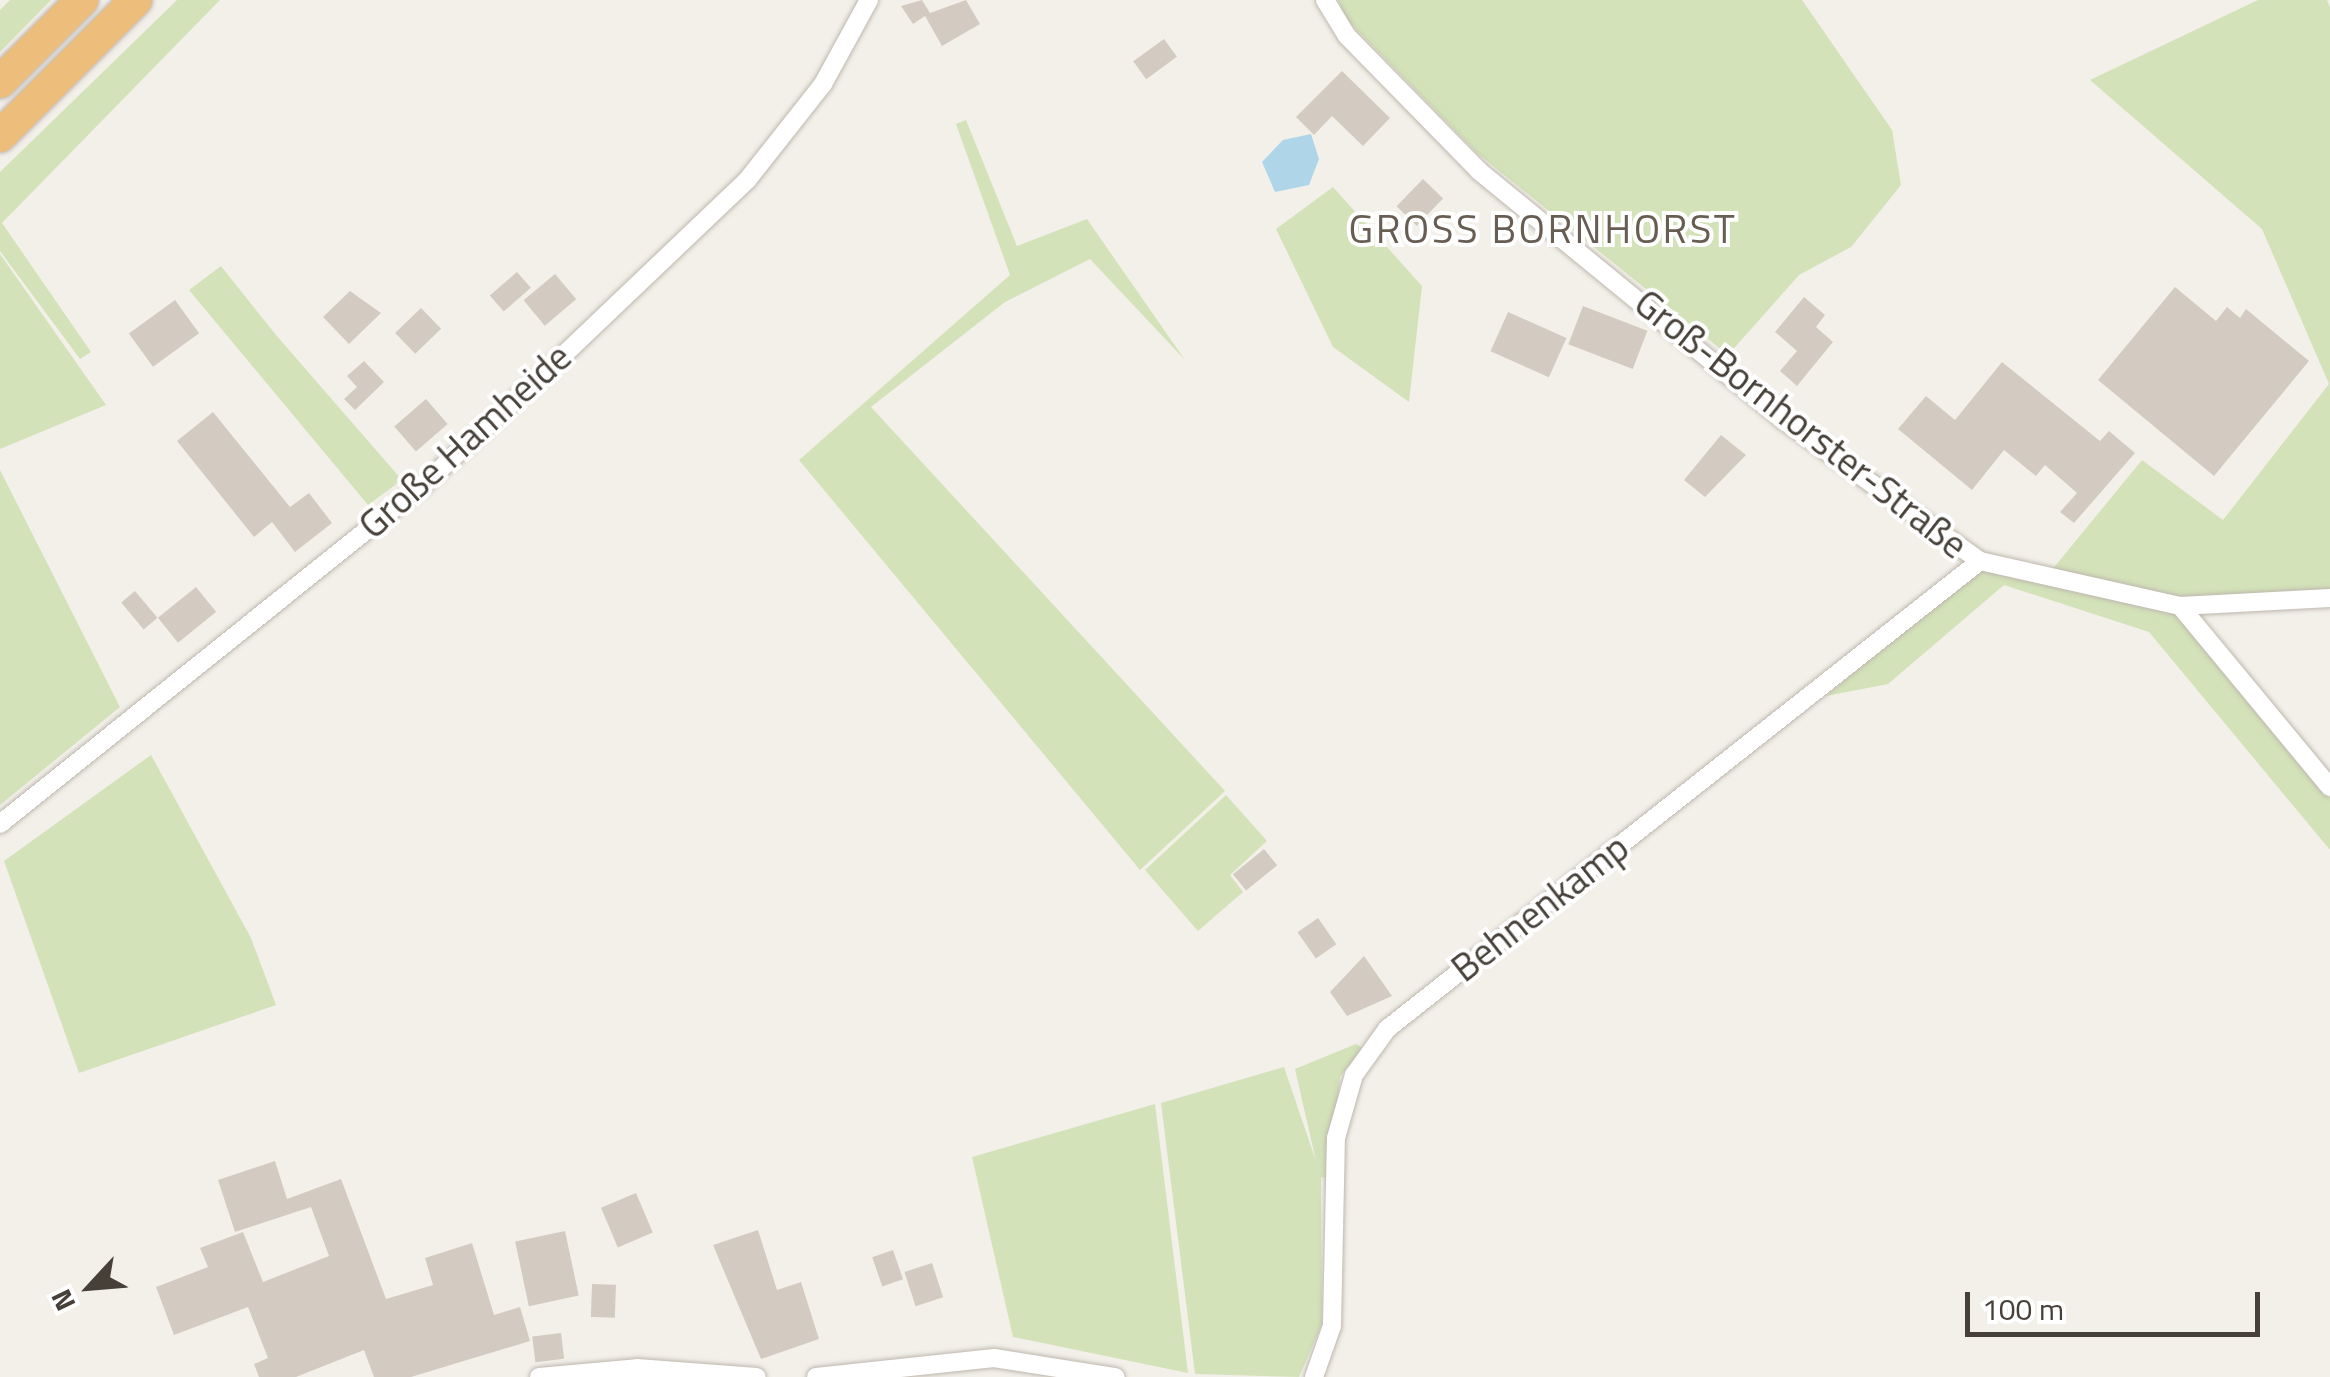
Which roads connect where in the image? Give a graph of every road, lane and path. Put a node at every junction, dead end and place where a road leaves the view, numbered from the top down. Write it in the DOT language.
graph roads {
  1 [pos="82,0"];
  2 [pos="136,0"];
  3 [pos="869,0"];
  4 [pos="1325,0"];
  5 [pos="0,82"];
  6 [pos="0,136"];
  7 [pos="1980,561"];
  8 [pos="2330,598"];
  9 [pos="2180,606"];
  10 [pos="2330,787"];
  11 [pos="0,824"];
  12 [pos="539,1377"];
  13 [pos="757,1377"];
  14 [pos="816,1377"];
  15 [pos="1116,1377"];
  16 [pos="1314,1377"];
  1 -- 5 [label="highway"];
  2 -- 6 [label="highway"];
  3 -- 11 [label="street, Große Hamheide"];
  4 -- 7 [label="street, Groß-Bornhorster-Straße"];
  7 -- 9 [label="street, Groß-Bornhorster-Straße"];
  7 -- 16 [label="street, Behnenkamp"];
  8 -- 9 [label="street, Groß-Bornhorster-Straße"];
  9 -- 10 [label="street"];
  12 -- 13 [label="street"];
  14 -- 15 [label="street"];
}
